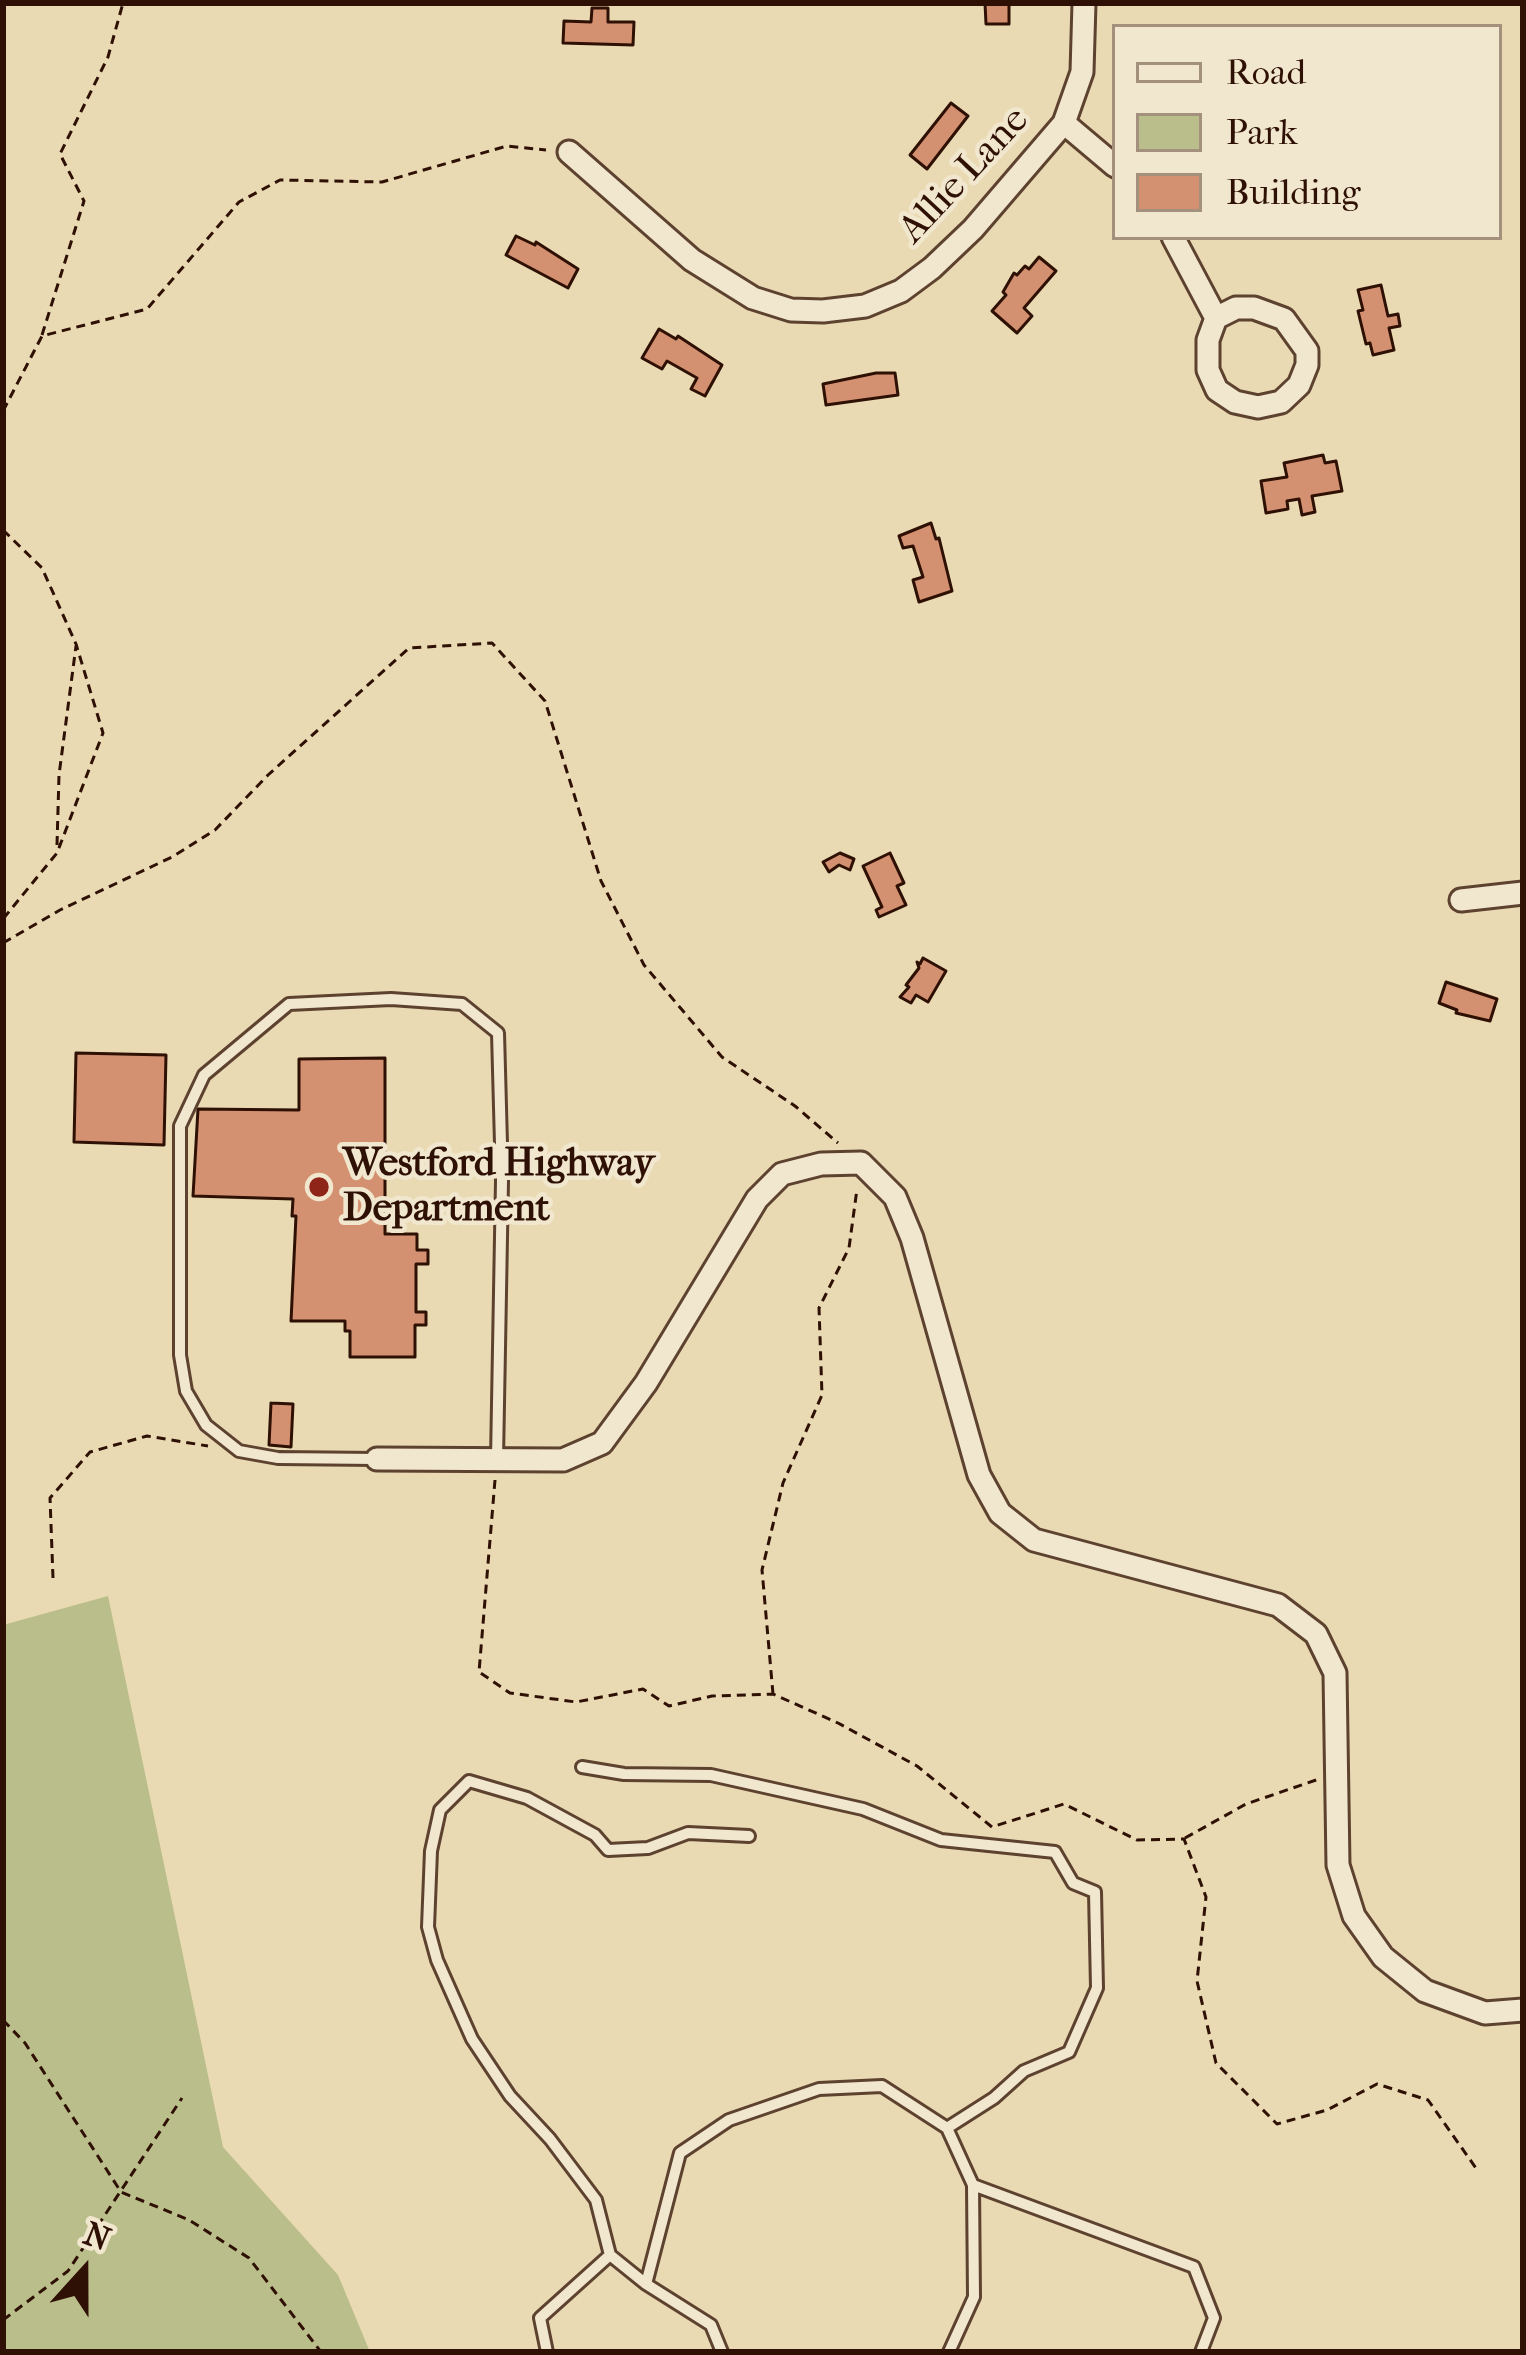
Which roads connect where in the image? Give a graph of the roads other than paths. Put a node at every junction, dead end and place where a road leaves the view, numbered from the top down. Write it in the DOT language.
graph roads {
  1 [pos="1084,3"];
  2 [pos="1064,123"];
  3 [pos="568,152"];
  4 [pos="1112,163"];
  5 [pos="1175,240"];
  6 [pos="1216,318"];
  7 [pos="1523,893"];
  8 [pos="1461,900"];
  9 [pos="377,1459"];
  10 [pos="497,1460"];
  11 [pos="582,1767"];
  12 [pos="749,1836"];
  13 [pos="1523,2010"];
  14 [pos="947,2128"];
  15 [pos="973,2185"];
  16 [pos="610,2255"];
  17 [pos="646,2284"];
  18 [pos="547,2352"];
  19 [pos="722,2352"];
  20 [pos="949,2352"];
  21 [pos="1201,2352"];
  1 -- 2 [label="street, Allie Lane"];
  2 -- 3 [label="street, Allie Lane"];
  2 -- 4 [label="street"];
  5 -- 6 [label="street"];
  6 -- 6 [label="street"];
  7 -- 8 [label="street"];
  9 -- 10 [label="street"];
  9 -- 10 [label="lane"];
  10 -- 13 [label="street"];
  11 -- 14 [label="lane"];
  12 -- 16 [label="lane"];
  14 -- 15 [label="lane"];
  14 -- 17 [label="lane"];
  15 -- 20 [label="lane"];
  15 -- 21 [label="lane"];
  16 -- 17 [label="lane"];
  16 -- 18 [label="lane"];
  17 -- 19 [label="lane"];
}
